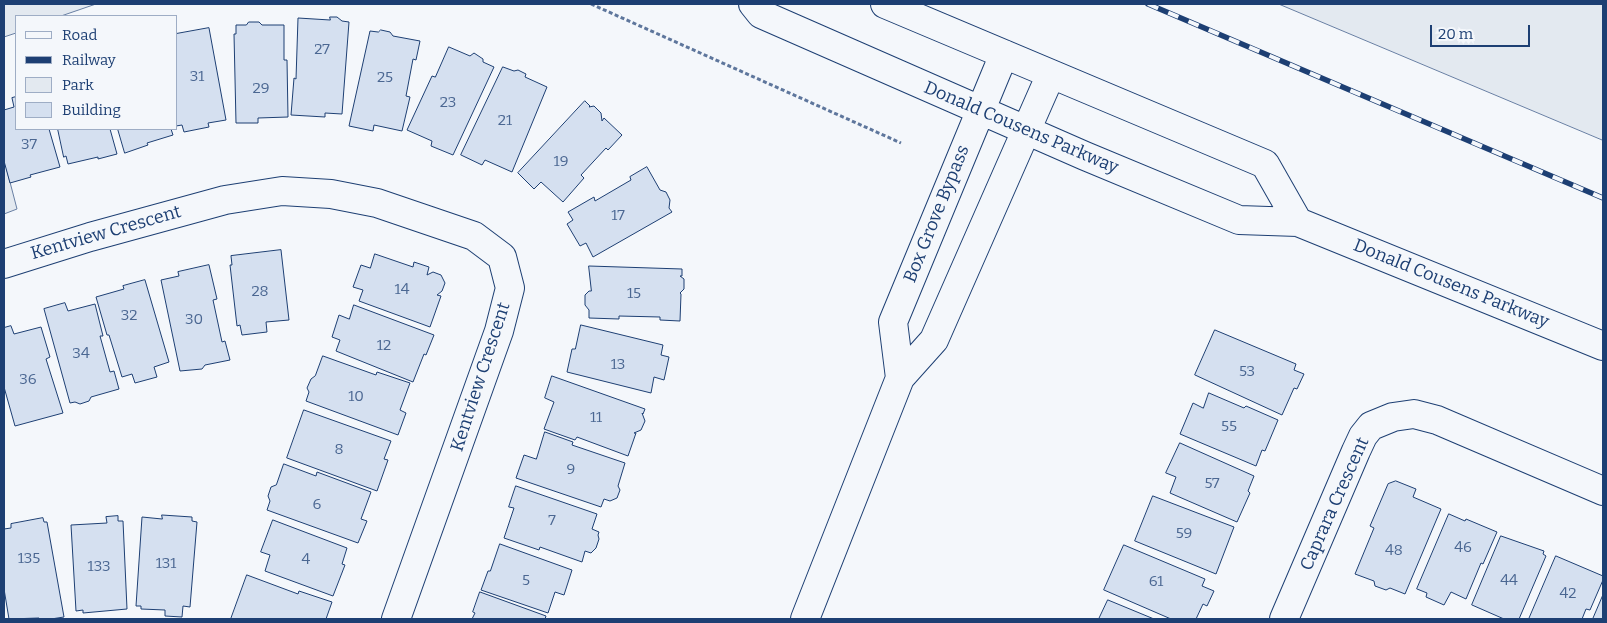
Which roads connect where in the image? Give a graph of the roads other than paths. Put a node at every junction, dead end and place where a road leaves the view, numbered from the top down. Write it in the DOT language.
graph roads {
  1 [pos="753,4"];
  2 [pos="885,4"];
  3 [pos="1004,54"];
  4 [pos="1051,74"];
  5 [pos="980,111"];
  6 [pos="1026,130"];
  7 [pos="1298,222"];
  8 [pos="4,264"];
  9 [pos="1603,346"];
  10 [pos="900,378"];
  11 [pos="1603,491"];
  12 [pos="396,619"];
  13 [pos="804,619"];
  14 [pos="1284,619"];
  1 -- 5 [label="main road, Donald Cousens Parkway"];
  2 -- 3 [label="main road"];
  3 -- 4 [label="main road"];
  3 -- 5 [label="main road, Box Grove Bypass"];
  4 -- 6 [label="main road, Box Grove Bypass"];
  4 -- 7 [label="main road"];
  5 -- 6 [label="main road, Donald Cousens Parkway"];
  5 -- 10 [label="main road, Box Grove Bypass"];
  6 -- 7 [label="main road, Donald Cousens Parkway"];
  6 -- 10 [label="main road, Box Grove Bypass"];
  7 -- 9 [label="main road, Donald Cousens Parkway"];
  8 -- 12 [label="main road, Kentview Crescent"];
  10 -- 13 [label="main road, Box Grove Bypass"];
  11 -- 14 [label="main road, Caprara Crescent"];
}
